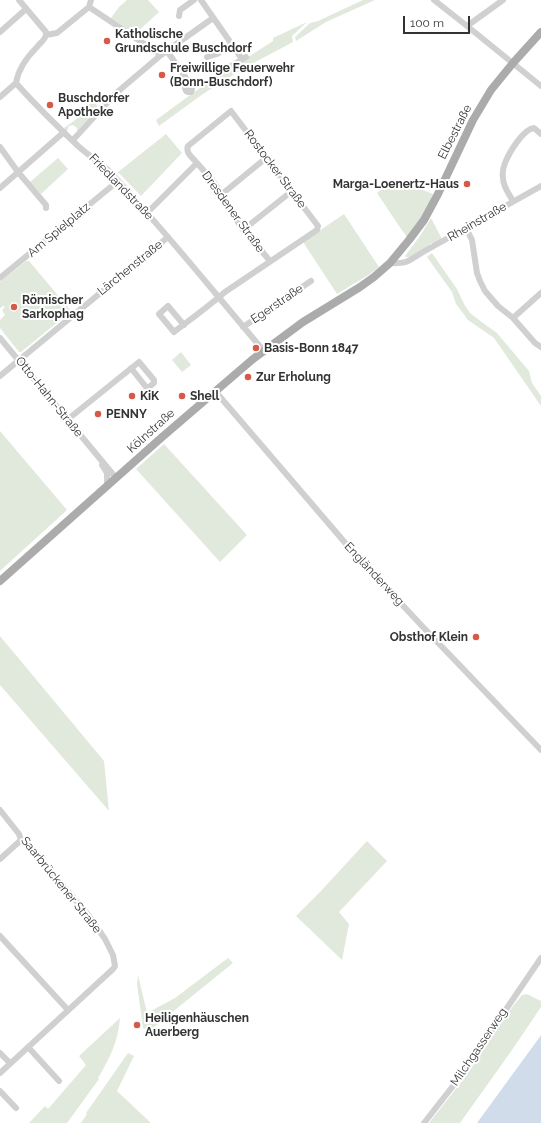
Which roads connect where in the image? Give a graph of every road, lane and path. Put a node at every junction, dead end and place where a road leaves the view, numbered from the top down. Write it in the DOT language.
graph roads {
  1 [pos="19,0"];
  2 [pos="91,0"];
  3 [pos="194,0"];
  4 [pos="201,0"];
  5 [pos="434,0"];
  6 [pos="503,0"];
  7 [pos="89,7"];
  8 [pos="26,9"];
  9 [pos="179,16"];
  10 [pos="214,18"];
  11 [pos="467,26"];
  12 [pos="0,32"];
  13 [pos="541,32"];
  14 [pos="46,35"];
  15 [pos="232,44"];
  16 [pos="167,51"];
  17 [pos="161,55"];
  18 [pos="207,57"];
  19 [pos="513,63"];
  20 [pos="224,71"];
  21 [pos="16,84"];
  22 [pos="189,85"];
  23 [pos="541,86"];
  24 [pos="0,97"];
  25 [pos="231,111"];
  26 [pos="64,132"];
  27 [pos="541,134"];
  28 [pos="73,140"];
  29 [pos="0,147"];
  30 [pos="266,158"];
  31 [pos="197,164"];
  32 [pos="18,172"];
  33 [pos="118,181"];
  34 [pos="541,186"];
  35 [pos="0,188"];
  36 [pos="292,191"];
  37 [pos="222,194"];
  38 [pos="513,201"];
  39 [pos="46,208"];
  40 [pos="148,213"];
  41 [pos="466,228"];
  42 [pos="243,230"];
  43 [pos="168,238"];
  44 [pos="396,256"];
  45 [pos="413,258"];
  46 [pos="270,261"];
  47 [pos="390,263"];
  48 [pos="0,278"];
  49 [pos="311,281"];
  50 [pos="541,293"];
  51 [pos="346,295"];
  52 [pos="218,298"];
  53 [pos="513,318"];
  54 [pos="184,325"];
  55 [pos="243,327"];
  56 [pos="0,338"];
  57 [pos="541,347"];
  58 [pos="263,350"];
  59 [pos="18,360"];
  60 [pos="131,368"];
  61 [pos="0,376"];
  62 [pos="215,391"];
  63 [pos="67,420"];
  64 [pos="98,456"];
  65 [pos="116,478"];
  66 [pos="107,486"];
  67 [pos="0,581"];
  68 [pos="541,750"];
  69 [pos="0,810"];
  70 [pos="21,840"];
  71 [pos="0,859"];
  72 [pos="0,936"];
  73 [pos="541,958"];
  74 [pos="68,1010"];
  75 [pos="28,1047"];
  76 [pos="0,1053"];
  77 [pos="10,1063"];
  78 [pos="0,1073"];
  79 [pos="59,1081"];
  80 [pos="0,1091"];
  81 [pos="16,1108"];
  82 [pos="424,1123"];
  1 -- 8 [label="street"];
  2 -- 7 [label="street"];
  3 -- 9 [label="street"];
  4 -- 10 [label="street"];
  5 -- 11 [label="street"];
  6 -- 11 [label="street"];
  7 -- 14 [label="street"];
  7 -- 17 [label="street"];
  8 -- 12 [label="street"];
  8 -- 14 [label="street"];
  10 -- 15 [label="street"];
  10 -- 16 [label="street"];
  11 -- 19 [label="street"];
  13 -- 19 [label="main road, Elbestraße"];
  14 -- 21 [label="street"];
  15 -- 18 [label="street"];
  15 -- 20 [label="street"];
  16 -- 17 [label="street"];
  16 -- 22 [label="street"];
  17 -- 28 [label="street"];
  19 -- 23 [label="street"];
  19 -- 44 [label="main road, Elbestraße"];
  21 -- 24 [label="street"];
  21 -- 26 [label="street, Friedlandstraße"];
  25 -- 30 [label="street, Rostocker Straße"];
  25 -- 31 [label="street, Dresdener Straße"];
  26 -- 28 [label="street, Friedlandstraße"];
  26 -- 32 [label="street"];
  27 -- 38 [label="street"];
  28 -- 33 [label="street, Friedlandstraße"];
  29 -- 32 [label="street"];
  30 -- 36 [label="street, Rostocker Straße"];
  30 -- 37 [label="street"];
  31 -- 37 [label="street, Dresdener Straße"];
  31 -- 40 [label="street"];
  32 -- 35 [label="street"];
  32 -- 39 [label="street"];
  33 -- 40 [label="street, Friedlandstraße"];
  33 -- 48 [label="street, Am Spielplatz"];
  34 -- 38 [label="street, Rheinstraße"];
  36 -- 42 [label="street"];
  36 -- 46 [label="street, Rostocker Straße"];
  37 -- 42 [label="street, Dresdener Straße"];
  38 -- 41 [label="street, Rheinstraße"];
  40 -- 43 [label="street, Friedlandstraße"];
  41 -- 45 [label="street, Rheinstraße"];
  41 -- 53 [label="street"];
  42 -- 46 [label="street, Dresdener Straße"];
  43 -- 52 [label="street, Friedlandstraße"];
  43 -- 59 [label="street, Lärchenstraße"];
  44 -- 45 [label="street"];
  44 -- 47 [label="main road, Elbestraße"];
  45 -- 47 [label="street, Rheinstraße"];
  46 -- 52 [label="street"];
  47 -- 51 [label="main road, Elbestraße"];
  49 -- 55 [label="street, Egerstraße"];
  50 -- 53 [label="street"];
  51 -- 58 [label="main road, Kölnstraße"];
  52 -- 54 [label="street"];
  52 -- 55 [label="street, Friedlandstraße"];
  53 -- 57 [label="street"];
  55 -- 58 [label="street, Friedlandstraße"];
  56 -- 59 [label="street, Otto-Hahn-Straße"];
  58 -- 62 [label="main road, Kölnstraße"];
  59 -- 61 [label="street, Lärchenstraße"];
  59 -- 63 [label="street, Otto-Hahn-Straße"];
  60 -- 63 [label="street"];
  62 -- 65 [label="main road, Kölnstraße"];
  62 -- 68 [label="street, Engländerweg"];
  63 -- 64 [label="street, Otto-Hahn-Straße"];
  64 -- 65 [label="street, Otto-Hahn-Straße"];
  64 -- 66 [label="street, Otto-Hahn-Straße"];
  65 -- 66 [label="main road, Kölnstraße"];
  66 -- 67 [label="main road, Kölnstraße"];
  69 -- 70 [label="street, Saarbrückener Straße"];
  70 -- 71 [label="street"];
  70 -- 74 [label="street, Saarbrückener Straße"];
  72 -- 74 [label="street"];
  73 -- 82 [label="street, Milchgasserweg"];
  74 -- 75 [label="street, Saarbrückener Straße"];
  75 -- 77 [label="street, Saarbrückener Straße"];
  75 -- 79 [label="street"];
  76 -- 77 [label="street"];
  77 -- 78 [label="street, Saarbrückener Straße"];
  80 -- 81 [label="street"];
}
